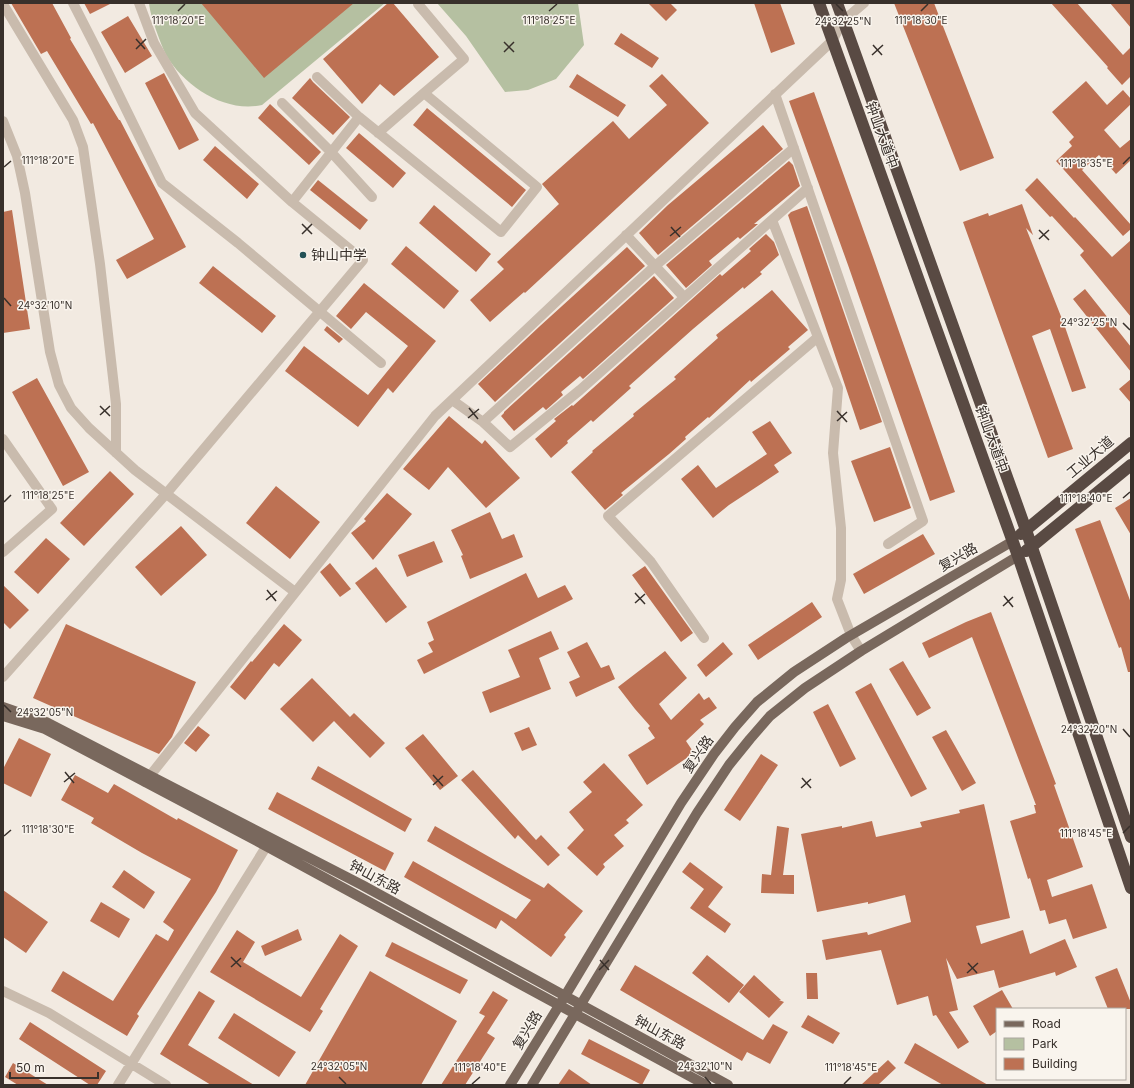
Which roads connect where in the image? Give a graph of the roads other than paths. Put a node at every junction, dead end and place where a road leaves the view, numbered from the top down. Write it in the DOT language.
graph roads {
  1 [pos="73,3"];
  2 [pos="139,3"];
  3 [pos="819,3"];
  4 [pos="837,3"];
  5 [pos="864,3"];
  6 [pos="3,4"];
  7 [pos="418,4"];
  8 [pos="844,21"];
  9 [pos="832,41"];
  10 [pos="317,77"];
  11 [pos="424,93"];
  12 [pos="776,94"];
  13 [pos="282,103"];
  14 [pos="359,118"];
  15 [pos="3,121"];
  16 [pos="378,133"];
  17 [pos="794,148"];
  18 [pos="331,152"];
  19 [pos="808,188"];
  20 [pos="372,197"];
  21 [pos="292,202"];
  22 [pos="772,220"];
  23 [pos="626,235"];
  24 [pos="655,266"];
  25 [pos="684,297"];
  26 [pos="320,312"];
  27 [pos="818,338"];
  28 [pos="381,363"];
  29 [pos="452,400"];
  30 [pos="484,422"];
  31 [pos="3,439"];
  32 [pos="1131,443"];
  33 [pos="116,453"];
  34 [pos="1131,464"];
  35 [pos="166,494"];
  36 [pos="1026,530"];
  37 [pos="1013,541"];
  38 [pos="888,544"];
  39 [pos="1032,547"];
  40 [pos="3,552"];
  41 [pos="1018,556"];
  42 [pos="295,592"];
  43 [pos="852,635"];
  44 [pos="704,638"];
  45 [pos="861,651"];
  46 [pos="3,677"];
  47 [pos="3,707"];
  48 [pos="3,716"];
  49 [pos="147,779"];
  50 [pos="1131,837"];
  51 [pos="268,842"];
  52 [pos="1131,888"];
  53 [pos="3,991"];
  54 [pos="565,996"];
  55 [pos="559,1005"];
  56 [pos="578,1010"];
  57 [pos="131,1063"];
  58 [pos="118,1085"];
  59 [pos="166,1085"];
  60 [pos="510,1085"];
  61 [pos="532,1085"];
  62 [pos="706,1085"];
  63 [pos="728,1085"];
  1 -- 26 [label="street"];
  2 -- 21 [label="street"];
  3 -- 9 [label="highway, 钟山大道中"];
  4 -- 8 [label="highway, 钟山大道中"];
  5 -- 8 [label="street"];
  6 -- 33 [label="street"];
  7 -- 11 [label="street"];
  8 -- 9 [label="street"];
  8 -- 36 [label="highway, 钟山大道中"];
  9 -- 12 [label="street"];
  9 -- 37 [label="highway, 钟山大道中"];
  10 -- 14 [label="street"];
  11 -- 16 [label="street"];
  11 -- 16 [label="street"];
  12 -- 17 [label="street"];
  12 -- 23 [label="street"];
  13 -- 18 [label="street"];
  14 -- 16 [label="street"];
  14 -- 18 [label="street"];
  15 -- 33 [label="street"];
  17 -- 19 [label="street"];
  17 -- 24 [label="street"];
  18 -- 20 [label="street"];
  18 -- 21 [label="street"];
  19 -- 22 [label="street"];
  19 -- 38 [label="street"];
  21 -- 26 [label="street"];
  22 -- 25 [label="street"];
  22 -- 27 [label="street"];
  23 -- 24 [label="street"];
  23 -- 29 [label="street"];
  24 -- 25 [label="street"];
  24 -- 30 [label="street"];
  25 -- 30 [label="street"];
  26 -- 28 [label="street"];
  26 -- 35 [label="street"];
  27 -- 43 [label="street"];
  27 -- 44 [label="street"];
  29 -- 30 [label="street"];
  29 -- 42 [label="street"];
  31 -- 40 [label="street"];
  32 -- 36 [label="highway, 工业大道"];
  33 -- 35 [label="street"];
  34 -- 39 [label="highway"];
  35 -- 42 [label="street"];
  35 -- 46 [label="street"];
  36 -- 37 [label="highway, 工业大道"];
  36 -- 39 [label="highway, 钟山大道中"];
  37 -- 41 [label="highway, 钟山大道中"];
  37 -- 43 [label="main road, 复兴路"];
  39 -- 41 [label="highway"];
  39 -- 50 [label="highway, 钟山大道中"];
  41 -- 45 [label="main road"];
  41 -- 52 [label="highway, 钟山大道中"];
  42 -- 49 [label="street"];
  43 -- 45 [label="street"];
  43 -- 54 [label="main road, 复兴路"];
  45 -- 56 [label="main road"];
  47 -- 49 [label="main road, 钟山东路"];
  48 -- 49 [label="main road, 钟山东路"];
  49 -- 51 [label="main road, 钟山东路"];
  51 -- 54 [label="main road, 钟山东路"];
  51 -- 55 [label="main road, 钟山东路"];
  51 -- 57 [label="street"];
  53 -- 57 [label="street"];
  54 -- 55 [label="main road, 复兴路"];
  54 -- 56 [label="main road, 钟山东路"];
  55 -- 56 [label="main road, 钟山东路"];
  55 -- 60 [label="main road, 复兴路"];
  56 -- 61 [label="main road"];
  56 -- 62 [label="main road, 钟山东路"];
  56 -- 63 [label="main road, 钟山东路"];
  57 -- 58 [label="street"];
  57 -- 59 [label="street"];
}
